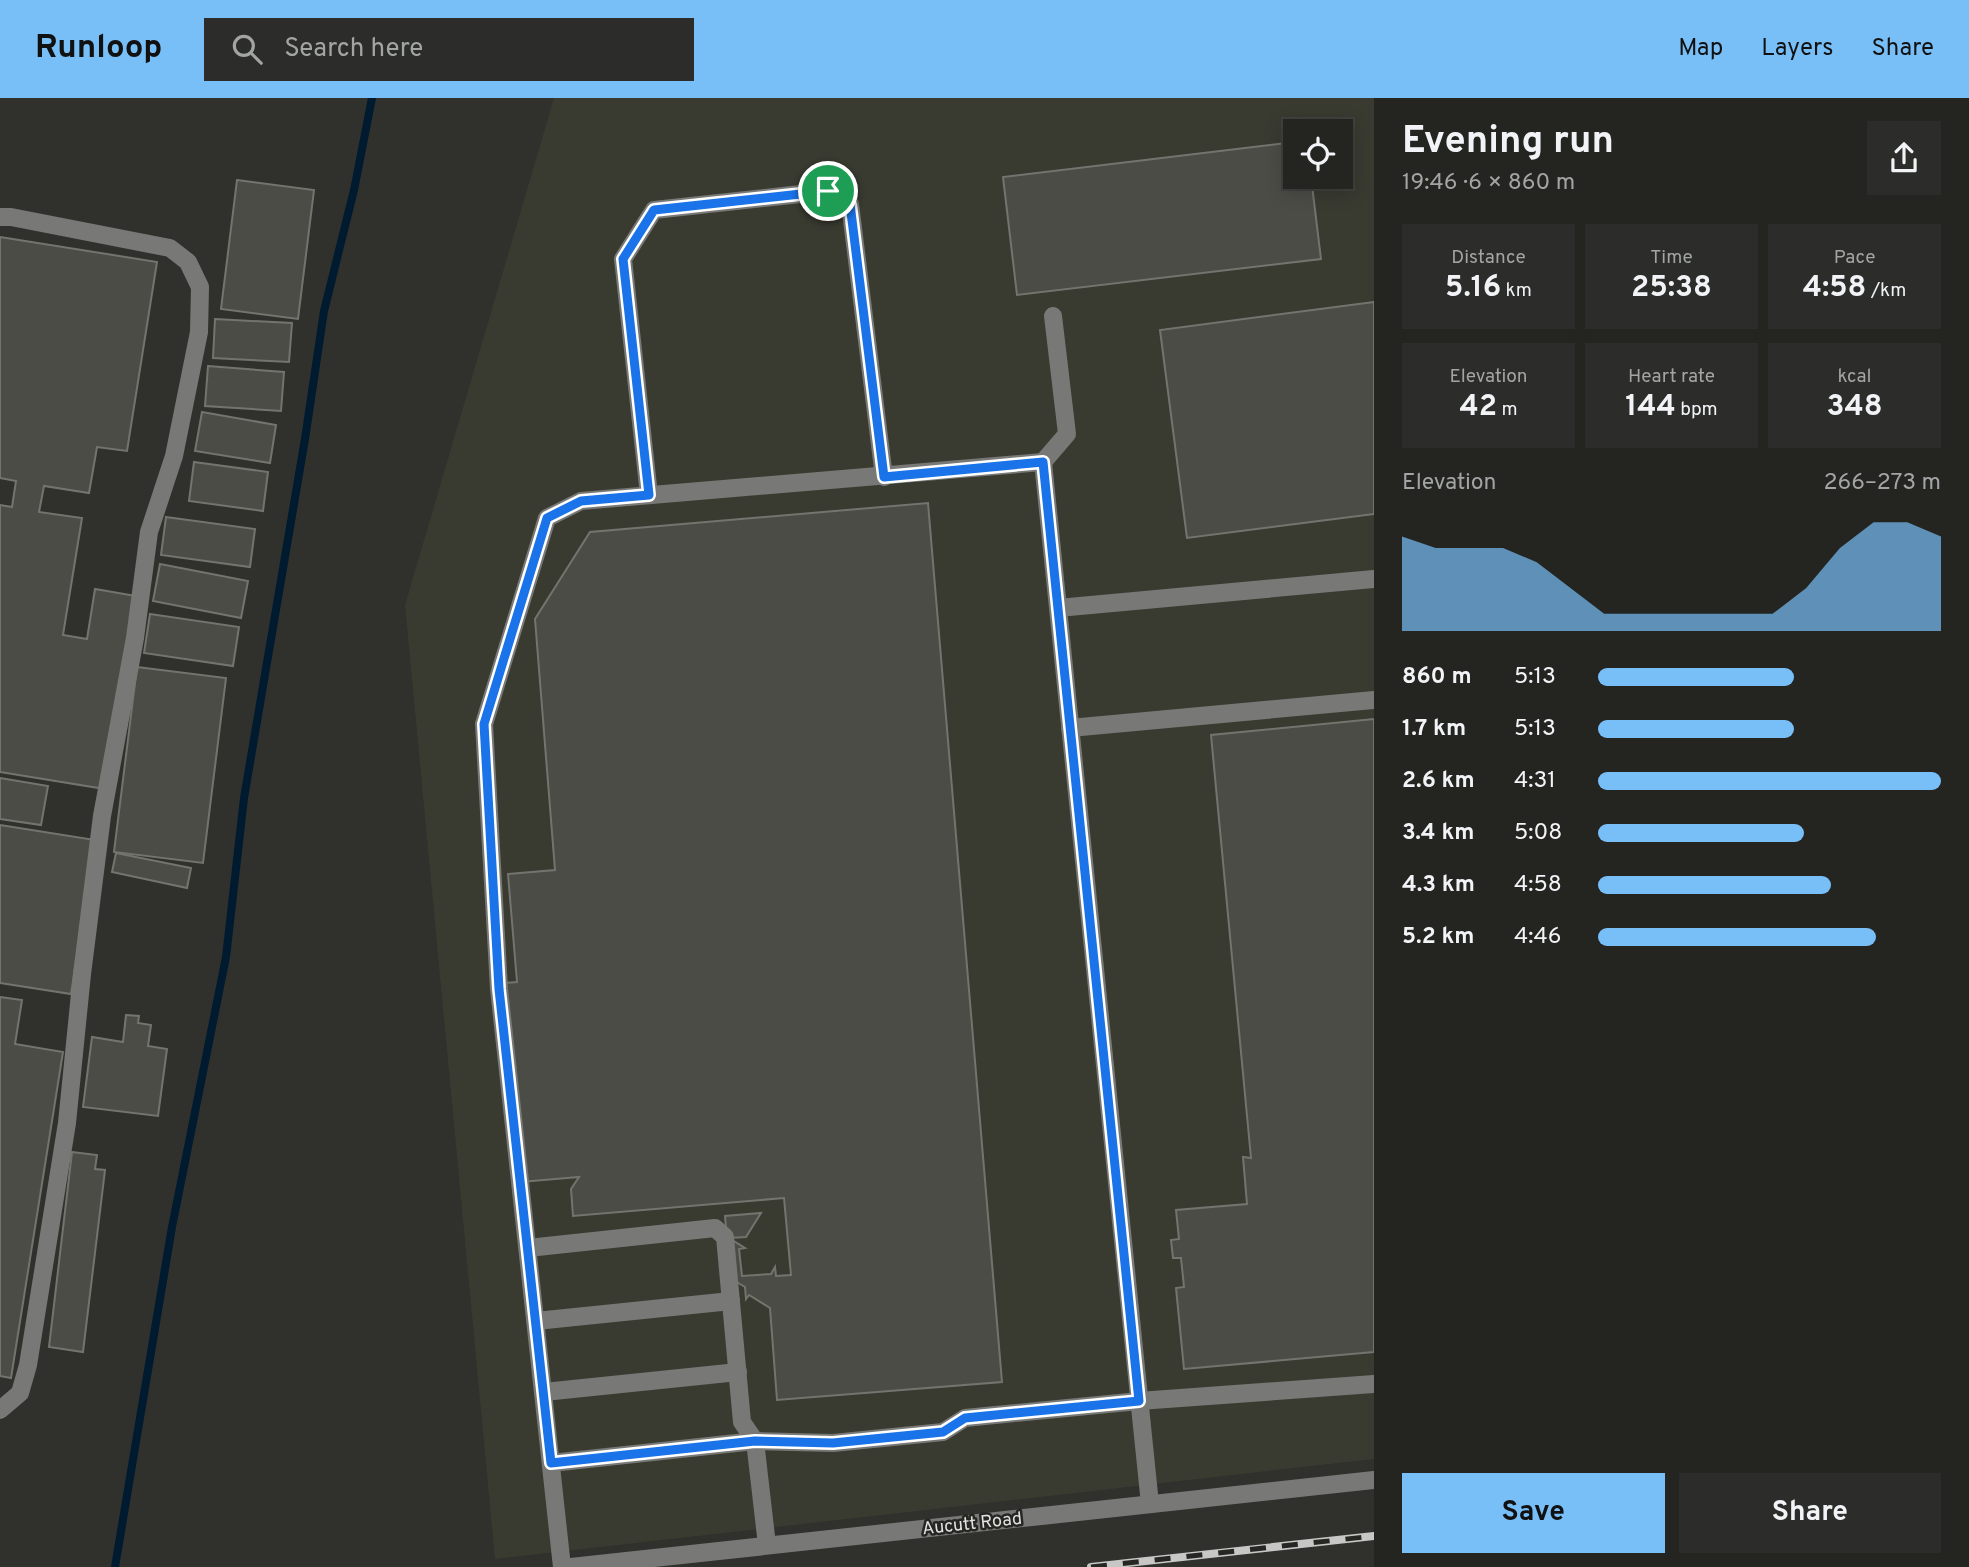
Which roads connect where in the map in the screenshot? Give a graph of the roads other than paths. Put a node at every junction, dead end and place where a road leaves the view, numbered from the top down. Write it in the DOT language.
graph roads {
  1 [pos="0,217"];
  2 [pos="1053,316"];
  3 [pos="1043,462"];
  4 [pos="884,477"];
  5 [pos="649,495"];
  6 [pos="1374,579"];
  7 [pos="1058,608"];
  8 [pos="1374,700"];
  9 [pos="1070,728"];
  10 [pos="528,1248"];
  11 [pos="731,1301"];
  12 [pos="536,1321"];
  13 [pos="738,1372"];
  14 [pos="1374,1384"];
  15 [pos="544,1392"];
  16 [pos="1139,1401"];
  17 [pos="0,1410"];
  18 [pos="755,1441"];
  19 [pos="551,1463"];
  20 [pos="1374,1480"];
  21 [pos="1150,1504"];
  22 [pos="767,1545"];
  23 [pos="562,1567"];
  24 [pos="571,1567"];
  1 -- 17 [label="street"];
  2 -- 3 [label="street"];
  3 -- 4 [label="street"];
  3 -- 7 [label="street"];
  4 -- 5 [label="street"];
  4 -- 5 [label="street"];
  5 -- 10 [label="street"];
  6 -- 7 [label="street"];
  7 -- 9 [label="street"];
  8 -- 9 [label="street"];
  9 -- 16 [label="street"];
  10 -- 11 [label="street"];
  10 -- 12 [label="street"];
  11 -- 12 [label="street"];
  11 -- 13 [label="street"];
  12 -- 15 [label="street"];
  13 -- 15 [label="street"];
  13 -- 18 [label="street"];
  14 -- 16 [label="street"];
  15 -- 19 [label="street"];
  16 -- 18 [label="street"];
  16 -- 21 [label="street"];
  18 -- 19 [label="street"];
  18 -- 22 [label="street"];
  19 -- 23 [label="street"];
  20 -- 21 [label="street, Aucutt Road"];
  21 -- 22 [label="street, Aucutt Road"];
  22 -- 24 [label="street, Aucutt Road"];
}
